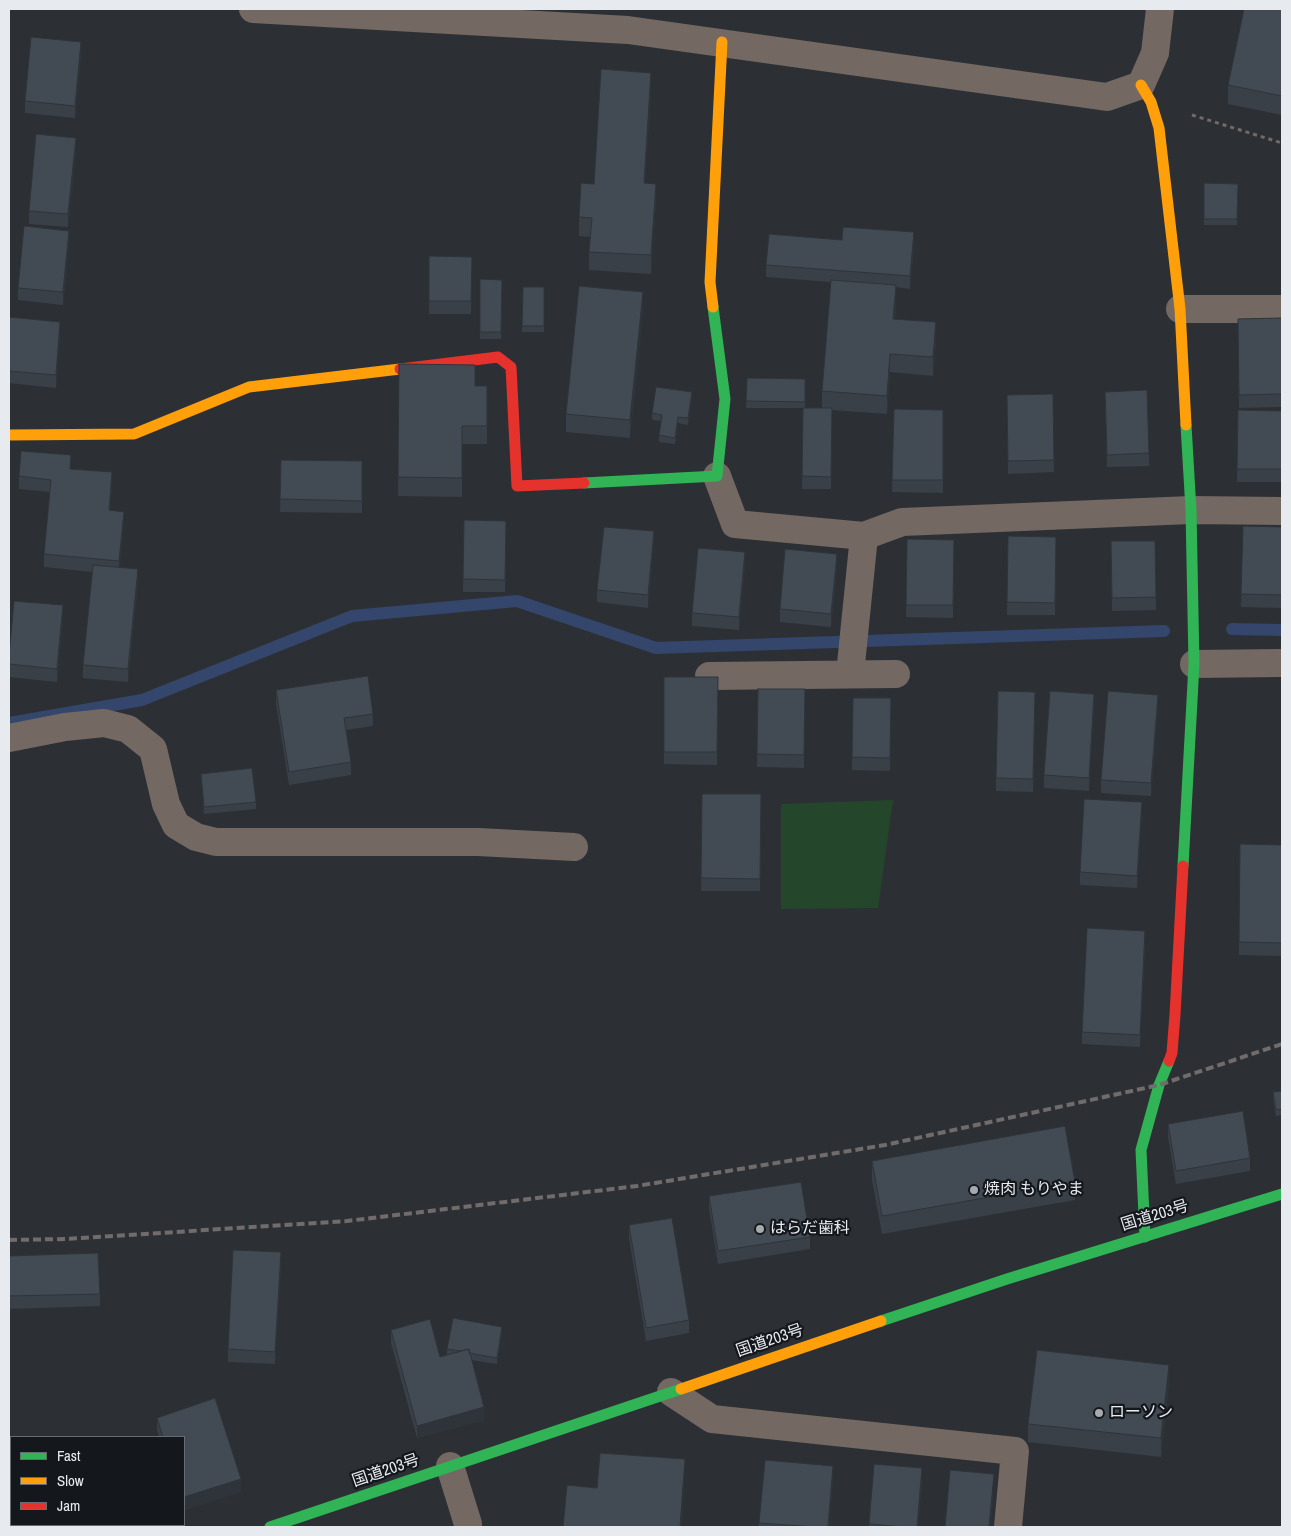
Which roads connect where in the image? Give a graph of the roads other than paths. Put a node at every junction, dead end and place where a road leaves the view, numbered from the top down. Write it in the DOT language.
graph roads {
  1 [pos="254,9"];
  2 [pos="1160,9"];
  3 [pos="630,19"];
  4 [pos="722,42"];
  5 [pos="1146,94"];
  6 [pos="1180,309"];
  7 [pos="1282,310"];
  8 [pos="9,435"];
  9 [pos="717,476"];
  10 [pos="1191,510"];
  11 [pos="1282,511"];
  12 [pos="864,536"];
  13 [pos="1282,663"];
  14 [pos="1194,664"];
  15 [pos="850,674"];
  16 [pos="896,674"];
  17 [pos="709,676"];
  18 [pos="9,738"];
  19 [pos="574,847"];
  20 [pos="1282,1194"];
  21 [pos="1145,1237"];
  22 [pos="671,1392"];
  23 [pos="450,1466"];
  24 [pos="270,1527"];
  25 [pos="468,1527"];
  26 [pos="1008,1527"];
  1 -- 3 [label="street"];
  2 -- 5 [label="street"];
  3 -- 4 [label="street"];
  4 -- 5 [label="street"];
  4 -- 9 [label="main road"];
  5 -- 6 [label="main road"];
  6 -- 7 [label="street"];
  6 -- 10 [label="main road"];
  8 -- 9 [label="main road"];
  9 -- 12 [label="street"];
  10 -- 11 [label="street"];
  10 -- 12 [label="street"];
  10 -- 14 [label="main road"];
  12 -- 15 [label="street"];
  13 -- 14 [label="street"];
  14 -- 21 [label="main road"];
  15 -- 16 [label="street"];
  15 -- 17 [label="street"];
  18 -- 19 [label="street"];
  20 -- 21 [label="main road, 国道203号"];
  21 -- 22 [label="main road, 国道203号"];
  22 -- 23 [label="main road, 国道203号"];
  22 -- 26 [label="street"];
  23 -- 24 [label="main road, 国道203号"];
  23 -- 25 [label="street"];
}
